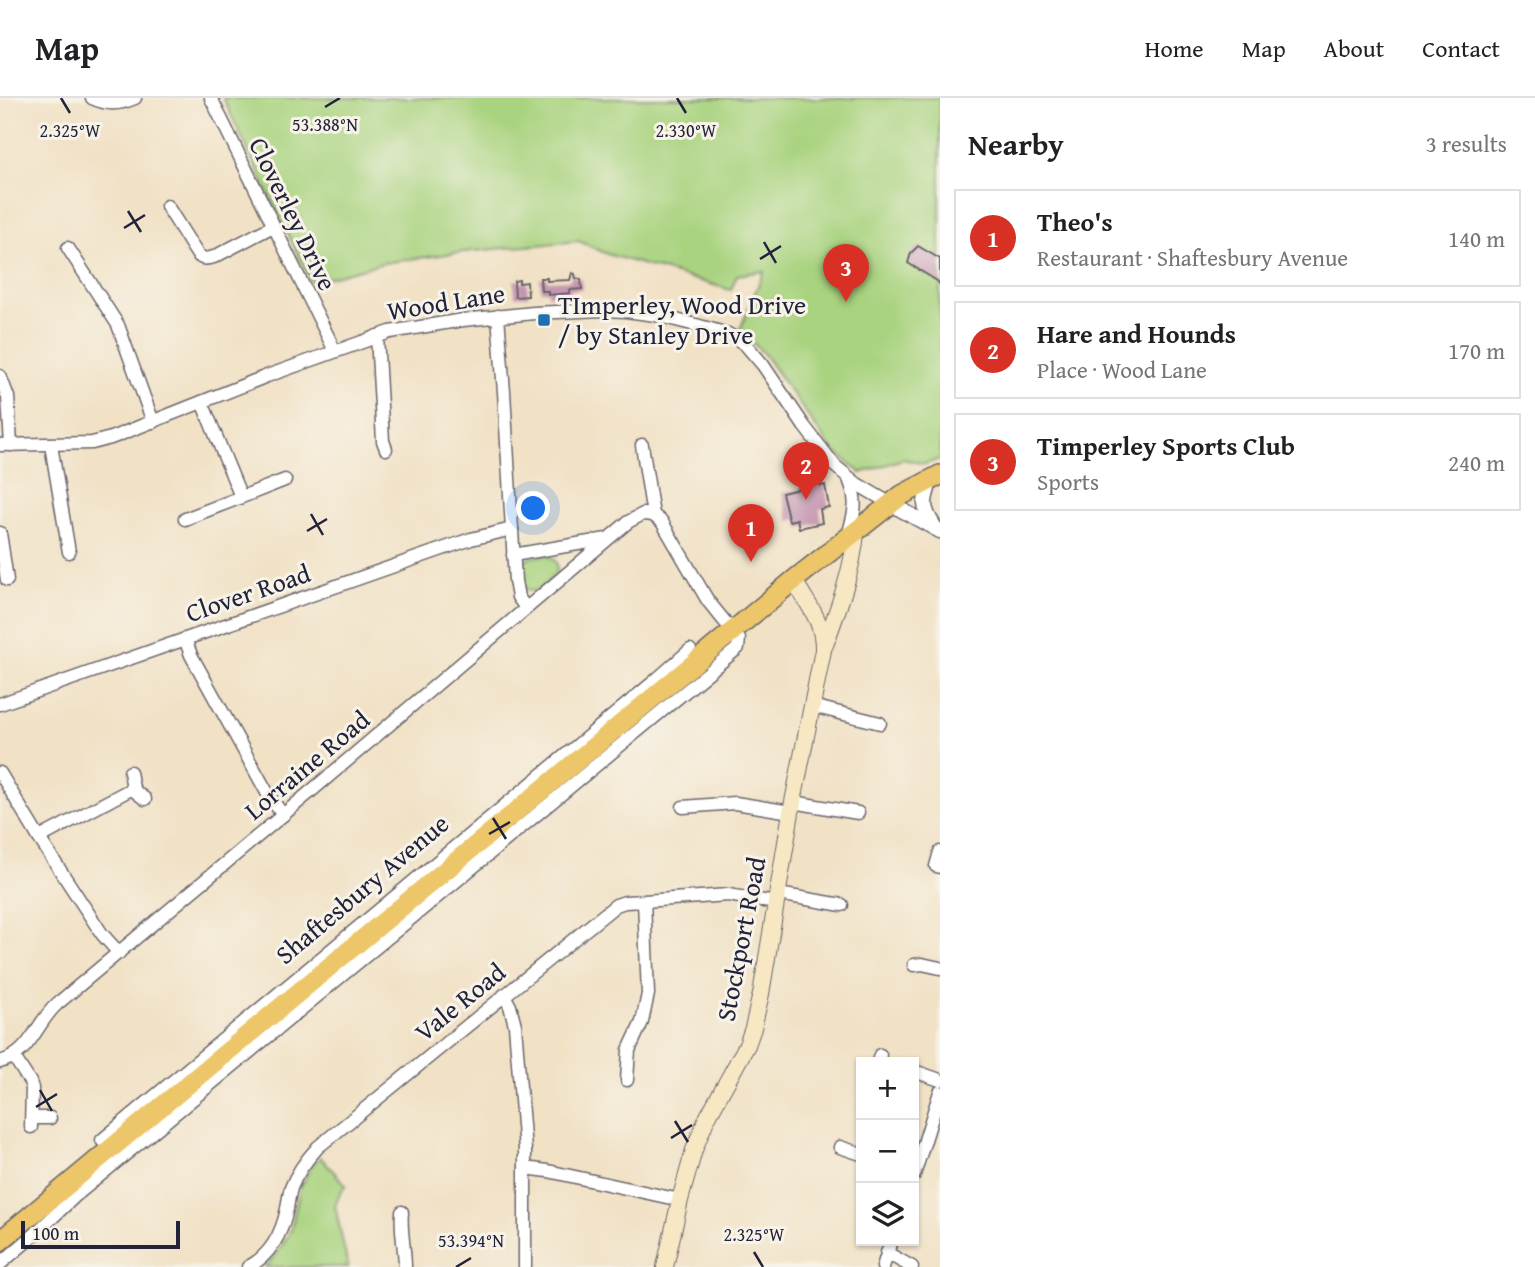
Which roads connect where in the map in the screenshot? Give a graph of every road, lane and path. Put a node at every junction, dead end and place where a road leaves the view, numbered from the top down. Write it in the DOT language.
graph roads {
  1 [pos="92,98"];
  2 [pos="135,98"];
  3 [pos="211,98"];
  4 [pos="167,206"];
  5 [pos="273,226"];
  6 [pos="67,249"];
  7 [pos="498,316"];
  8 [pos="377,336"];
  9 [pos="335,351"];
  10 [pos="0,376"];
  11 [pos="202,402"];
  12 [pos="153,422"];
  13 [pos="5,445"];
  14 [pos="51,445"];
  15 [pos="642,445"];
  16 [pos="386,449"];
  17 [pos="848,477"];
  18 [pos="936,477"];
  19 [pos="285,480"];
  20 [pos="240,496"];
  21 [pos="891,504"];
  22 [pos="653,515"];
  23 [pos="185,519"];
  24 [pos="512,529"];
  25 [pos="937,529"];
  26 [pos="0,533"];
  27 [pos="852,535"];
  28 [pos="608,539"];
  29 [pos="69,552"];
  30 [pos="513,555"];
  31 [pos="6,580"];
  32 [pos="794,580"];
  33 [pos="526,608"];
  34 [pos="734,631"];
  35 [pos="185,639"];
  36 [pos="823,650"];
  37 [pos="695,660"];
  38 [pos="670,676"];
  39 [pos="0,704"];
  40 [pos="812,706"];
  41 [pos="880,723"];
  42 [pos="130,772"];
  43 [pos="0,773"];
  44 [pos="133,788"];
  45 [pos="145,799"];
  46 [pos="683,807"];
  47 [pos="792,807"];
  48 [pos="858,813"];
  49 [pos="283,815"];
  50 [pos="39,838"];
  51 [pos="940,852"];
  52 [pos="938,866"];
  53 [pos="777,899"];
  54 [pos="643,901"];
  55 [pos="842,905"];
  56 [pos="118,953"];
  57 [pos="914,965"];
  58 [pos="940,968"];
  59 [pos="505,995"];
  60 [pos="14,1057"];
  61 [pos="0,1062"];
  62 [pos="218,1070"];
  63 [pos="919,1073"];
  64 [pos="626,1080"];
  65 [pos="940,1080"];
  66 [pos="940,1093"];
  67 [pos="50,1118"];
  68 [pos="926,1136"];
  69 [pos="940,1143"];
  70 [pos="840,1147"];
  71 [pos="110,1150"];
  72 [pos="856,1152"];
  73 [pos="919,1157"];
  74 [pos="526,1168"];
  75 [pos="680,1200"];
  76 [pos="402,1211"];
  77 [pos="0,1241"];
  78 [pos="889,1247"];
  79 [pos="0,1264"];
  80 [pos="248,1267"];
  81 [pos="405,1267"];
  82 [pos="524,1267"];
  83 [pos="665,1267"];
  84 [pos="883,1267"];
  85 [pos="912,1267"];
  1 -- 2 [label="street"];
  3 -- 5 [label="street, Cloverley Drive"];
  4 -- 5 [label="street"];
  5 -- 9 [label="street, Cloverley Drive"];
  6 -- 12 [label="street"];
  7 -- 8 [label="street, Wood Lane"];
  7 -- 17 [label="street, Wood Lane"];
  7 -- 24 [label="street"];
  8 -- 9 [label="street, Wood Lane"];
  8 -- 16 [label="street"];
  9 -- 11 [label="street, Wood Lane"];
  10 -- 13 [label="street"];
  11 -- 12 [label="street, Wood Lane"];
  11 -- 20 [label="street"];
  12 -- 14 [label="street, Wood Lane"];
  13 -- 14 [label="street, Wood Lane"];
  14 -- 29 [label="street"];
  15 -- 22 [label="street"];
  17 -- 21 [label="street, Wood Lane"];
  17 -- 27 [label="street"];
  18 -- 21 [label="highway"];
  18 -- 25 [label="street"];
  19 -- 20 [label="street"];
  20 -- 23 [label="street"];
  21 -- 25 [label="street"];
  21 -- 27 [label="highway"];
  22 -- 28 [label="street, Lorraine Road"];
  22 -- 34 [label="street"];
  24 -- 30 [label="street"];
  24 -- 35 [label="street, Clover Road"];
  26 -- 31 [label="street"];
  27 -- 32 [label="highway"];
  27 -- 36 [label="main road, Stockport Road"];
  28 -- 30 [label="street"];
  28 -- 33 [label="street, Lorraine Road"];
  30 -- 33 [label="street"];
  32 -- 34 [label="highway, Shaftesbury Avenue"];
  32 -- 36 [label="main road, Stockport Road"];
  33 -- 49 [label="street, Lorraine Road"];
  34 -- 37 [label="highway, Shaftesbury Avenue"];
  35 -- 39 [label="street, Clover Road"];
  35 -- 49 [label="street"];
  36 -- 40 [label="main road, Stockport Road"];
  37 -- 38 [label="highway, Shaftesbury Avenue"];
  37 -- 62 [label="street, Shaftesbury Avenue"];
  38 -- 62 [label="highway, Shaftesbury Avenue"];
  38 -- 71 [label="street, Shaftesbury Avenue"];
  40 -- 41 [label="street"];
  40 -- 47 [label="main road, Stockport Road"];
  42 -- 44 [label="street"];
  43 -- 50 [label="street"];
  44 -- 45 [label="street"];
  44 -- 50 [label="street"];
  46 -- 47 [label="street"];
  47 -- 48 [label="street"];
  47 -- 53 [label="main road, Stockport Road"];
  49 -- 56 [label="street, Lorraine Road"];
  50 -- 56 [label="street"];
  51 -- 52 [label="street"];
  53 -- 54 [label="street, Vale Road"];
  53 -- 55 [label="street, Vale Road"];
  53 -- 75 [label="main road, Stockport Road"];
  54 -- 59 [label="street, Vale Road"];
  54 -- 64 [label="street"];
  56 -- 60 [label="street, Lorraine Road"];
  57 -- 58 [label="street"];
  59 -- 74 [label="street"];
  59 -- 80 [label="street, Vale Road"];
  60 -- 61 [label="street, Lorraine Road"];
  60 -- 67 [label="street"];
  62 -- 71 [label="highway, Shaftesbury Avenue"];
  62 -- 79 [label="street, Shaftesbury Avenue"];
  63 -- 65 [label="street"];
  66 -- 68 [label="street"];
  68 -- 69 [label="street"];
  68 -- 73 [label="street"];
  70 -- 72 [label="street"];
  71 -- 77 [label="highway, Shaftesbury Avenue"];
  74 -- 75 [label="street"];
  74 -- 82 [label="street"];
  75 -- 83 [label="main road, Stockport Road"];
  76 -- 81 [label="street"];
  78 -- 84 [label="street"];
  78 -- 85 [label="street"];
}
